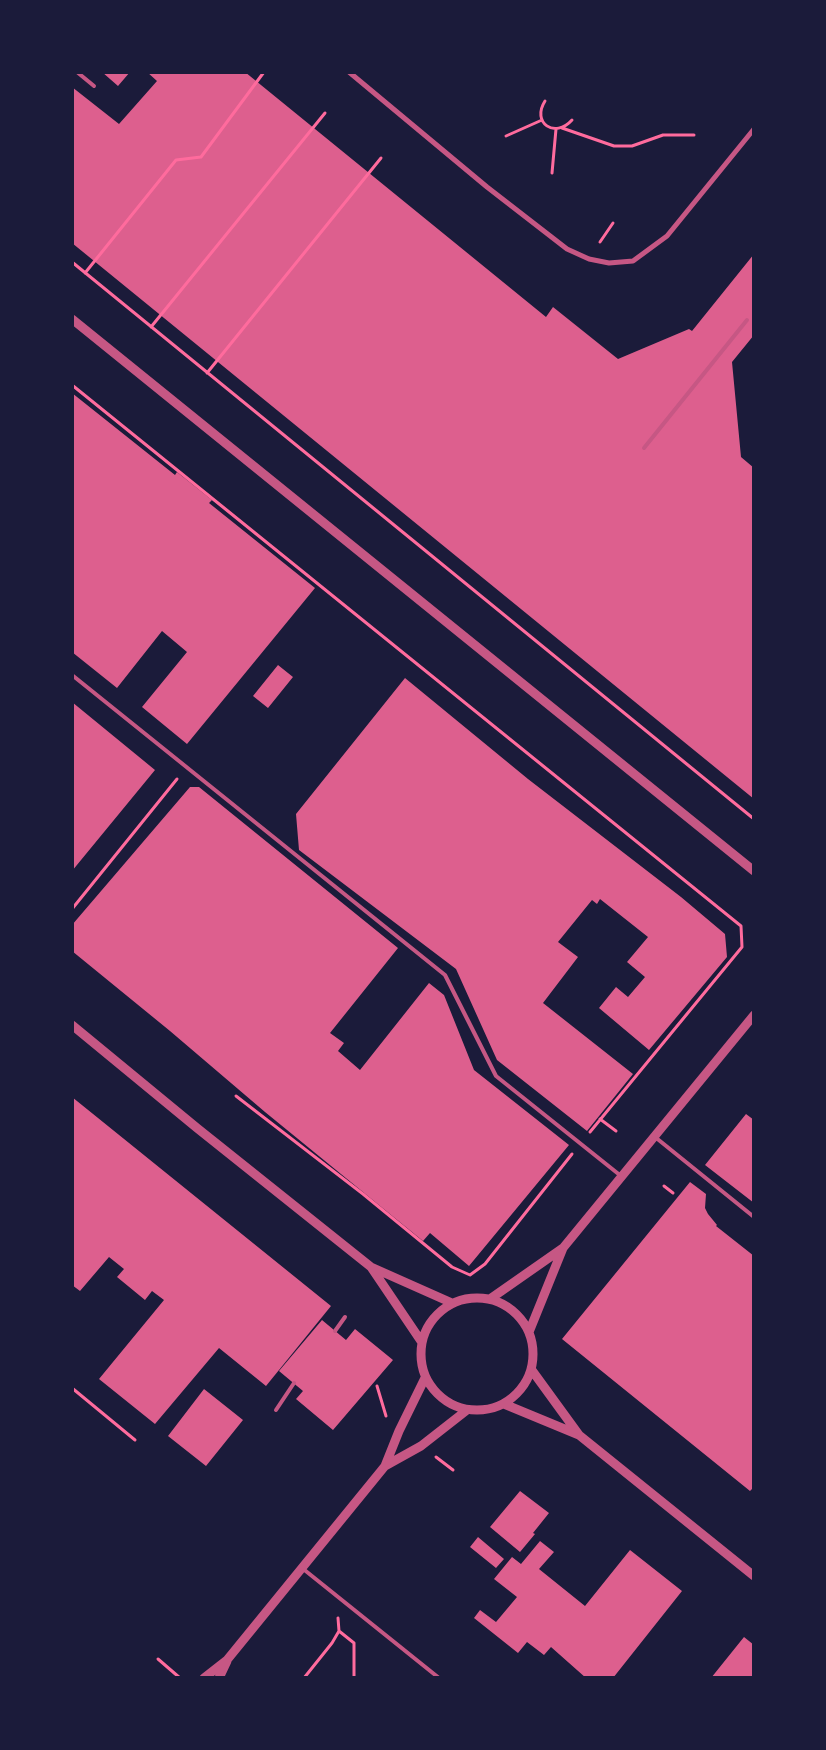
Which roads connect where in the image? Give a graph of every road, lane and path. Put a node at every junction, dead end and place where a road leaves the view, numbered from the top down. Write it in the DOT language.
graph roads {
  1 [pos="77,72"];
  2 [pos="264,72"];
  3 [pos="350,72"];
  4 [pos="94,86"];
  5 [pos="546,100"];
  6 [pos="325,113"];
  7 [pos="542,120"];
  8 [pos="572,120"];
  9 [pos="562,128"];
  10 [pos="556,129"];
  11 [pos="754,130"];
  12 [pos="694,135"];
  13 [pos="506,136"];
  14 [pos="381,158"];
  15 [pos="552,173"];
  16 [pos="613,223"];
  17 [pos="600,242"];
  18 [pos="72,262"];
  19 [pos="85,273"];
  20 [pos="72,319"];
  21 [pos="747,320"];
  22 [pos="151,327"];
  23 [pos="207,372"];
  24 [pos="72,385"];
  25 [pos="644,448"];
  26 [pos="72,675"];
  27 [pos="187,768"];
  28 [pos="754,819"];
  29 [pos="754,871"];
  30 [pos="72,909"];
  31 [pos="754,1015"];
  32 [pos="72,1025"];
  33 [pos="236,1096"];
  34 [pos="600,1119"];
  35 [pos="616,1131"];
  36 [pos="655,1137"];
  37 [pos="580,1143"];
  38 [pos="621,1176"];
  39 [pos="664,1186"];
  40 [pos="673,1193"];
  41 [pos="754,1217"];
  42 [pos="563,1248"];
  43 [pos="371,1267"];
  44 [pos="490,1299"];
  45 [pos="452,1303"];
  46 [pos="345,1317"];
  47 [pos="335,1331"];
  48 [pos="529,1332"];
  49 [pos="421,1341"];
  50 [pos="531,1369"];
  51 [pos="425,1378"];
  52 [pos="294,1384"];
  53 [pos="377,1386"];
  54 [pos="72,1388"];
  55 [pos="504,1404"];
  56 [pos="276,1410"];
  57 [pos="466,1410"];
  58 [pos="386,1419"];
  59 [pos="579,1435"];
  60 [pos="135,1440"];
  61 [pos="432,1454"];
  62 [pos="385,1466"];
  63 [pos="454,1470"];
  64 [pos="301,1568"];
  65 [pos="754,1576"];
  66 [pos="338,1614"];
  67 [pos="339,1631"];
  68 [pos="158,1659"];
  69 [pos="227,1660"];
  70 [pos="180,1678"];
  71 [pos="204,1678"];
  72 [pos="219,1678"];
  73 [pos="304,1678"];
  74 [pos="354,1678"];
  75 [pos="438,1678"];
  1 -- 4 [label="lane"];
  2 -- 19 [label="path"];
  3 -- 11 [label="street"];
  5 -- 7 [label="path"];
  6 -- 22 [label="path"];
  7 -- 10 [label="path"];
  7 -- 13 [label="path"];
  8 -- 9 [label="path"];
  9 -- 10 [label="path"];
  9 -- 12 [label="path"];
  10 -- 15 [label="path"];
  14 -- 23 [label="path"];
  16 -- 17 [label="path"];
  18 -- 19 [label="path"];
  19 -- 22 [label="path"];
  20 -- 29 [label="street"];
  21 -- 25 [label="lane"];
  22 -- 23 [label="path"];
  23 -- 28 [label="path"];
  24 -- 34 [label="path"];
  26 -- 27 [label="lane"];
  27 -- 30 [label="path"];
  27 -- 37 [label="lane"];
  31 -- 36 [label="street"];
  32 -- 43 [label="street"];
  33 -- 37 [label="path"];
  34 -- 35 [label="path"];
  34 -- 37 [label="path"];
  36 -- 38 [label="street"];
  36 -- 41 [label="lane"];
  37 -- 38 [label="lane"];
  38 -- 42 [label="street"];
  39 -- 40 [label="path"];
  42 -- 44 [label="street"];
  42 -- 48 [label="street"];
  43 -- 45 [label="street"];
  43 -- 49 [label="street"];
  44 -- 45 [label="street"];
  44 -- 48 [label="street"];
  45 -- 49 [label="street"];
  46 -- 47 [label="lane"];
  48 -- 50 [label="street"];
  49 -- 51 [label="street"];
  50 -- 55 [label="street"];
  50 -- 59 [label="street"];
  51 -- 57 [label="street"];
  51 -- 62 [label="street"];
  52 -- 56 [label="lane"];
  53 -- 58 [label="path"];
  54 -- 60 [label="path"];
  55 -- 57 [label="street"];
  55 -- 59 [label="street"];
  57 -- 62 [label="street"];
  59 -- 65 [label="street"];
  61 -- 63 [label="path"];
  62 -- 64 [label="street"];
  64 -- 69 [label="street"];
  64 -- 75 [label="lane"];
  66 -- 67 [label="path"];
  67 -- 73 [label="path"];
  67 -- 74 [label="path"];
  68 -- 70 [label="path"];
  69 -- 71 [label="street"];
  69 -- 72 [label="street"];
}
